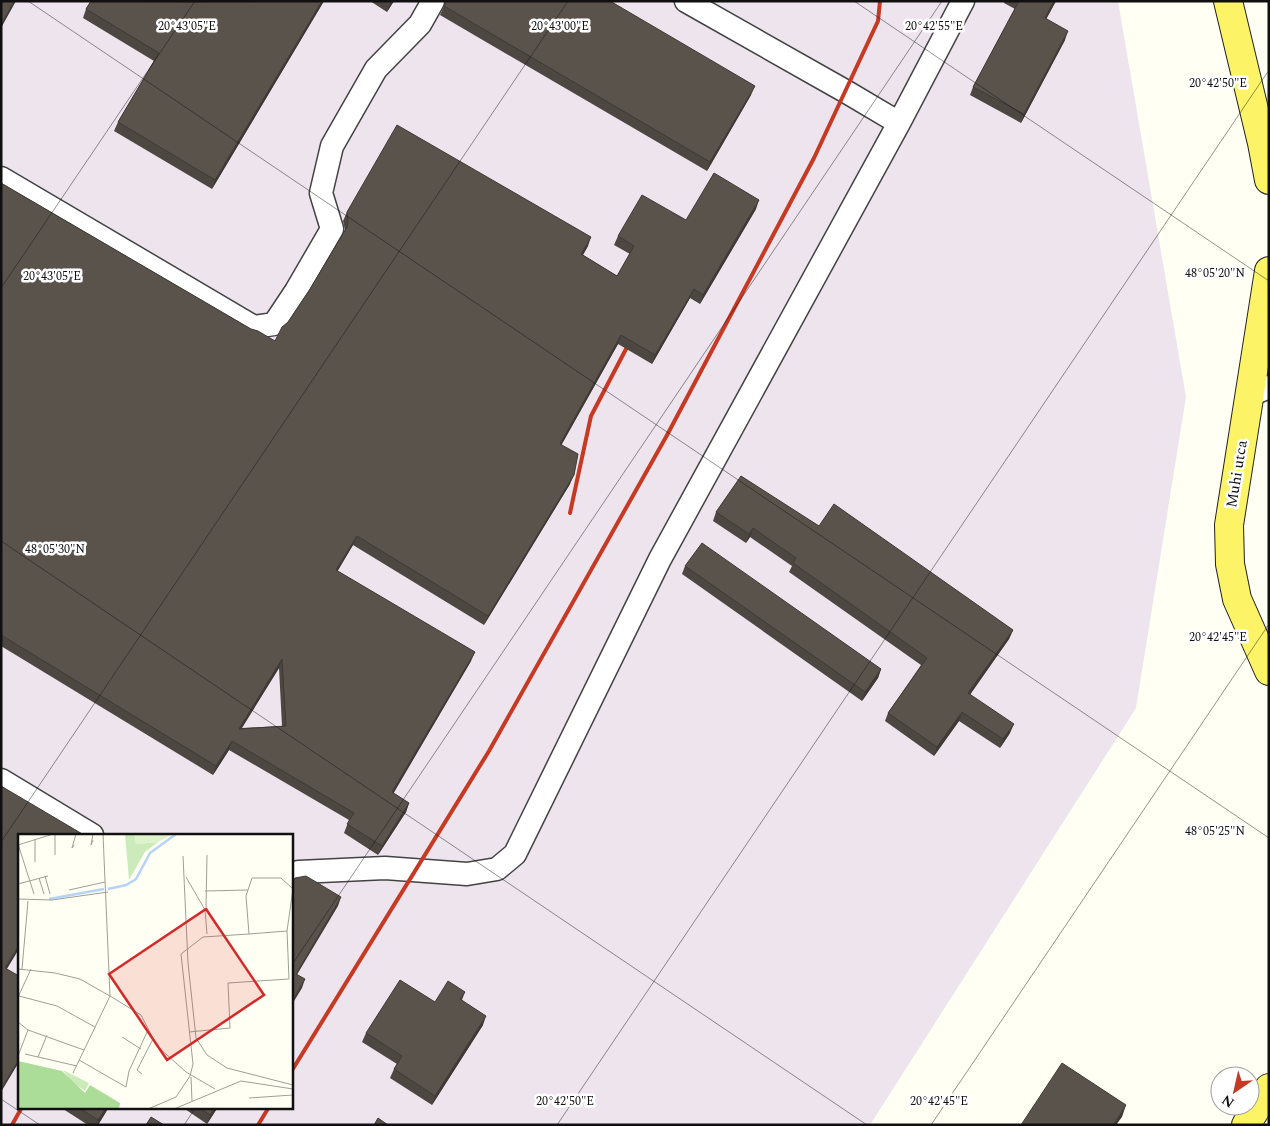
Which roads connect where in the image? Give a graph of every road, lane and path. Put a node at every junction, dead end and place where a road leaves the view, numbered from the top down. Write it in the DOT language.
graph roads {
  1 [pos="434,1"];
  2 [pos="686,1"];
  3 [pos="962,1"];
  4 [pos="1228,1"];
  5 [pos="899,123"];
  6 [pos="1,178"];
  7 [pos="1269,180"];
  8 [pos="1268,278"];
  9 [pos="1259,391"];
  10 [pos="1269,671"];
  11 [pos="1,780"];
  12 [pos="90,834"];
  13 [pos="292,874"];
  14 [pos="1269,1088"];
  15 [pos="1246,1125"];
  1 -- 6 [label="lane"];
  2 -- 5 [label="lane"];
  3 -- 5 [label="lane"];
  4 -- 7 [label="main road"];
  5 -- 13 [label="lane"];
  8 -- 9 [label="main road, Muhi utca"];
  9 -- 10 [label="main road, Muhi utca"];
  11 -- 12 [label="lane"];
  14 -- 15 [label="main road"];
}
